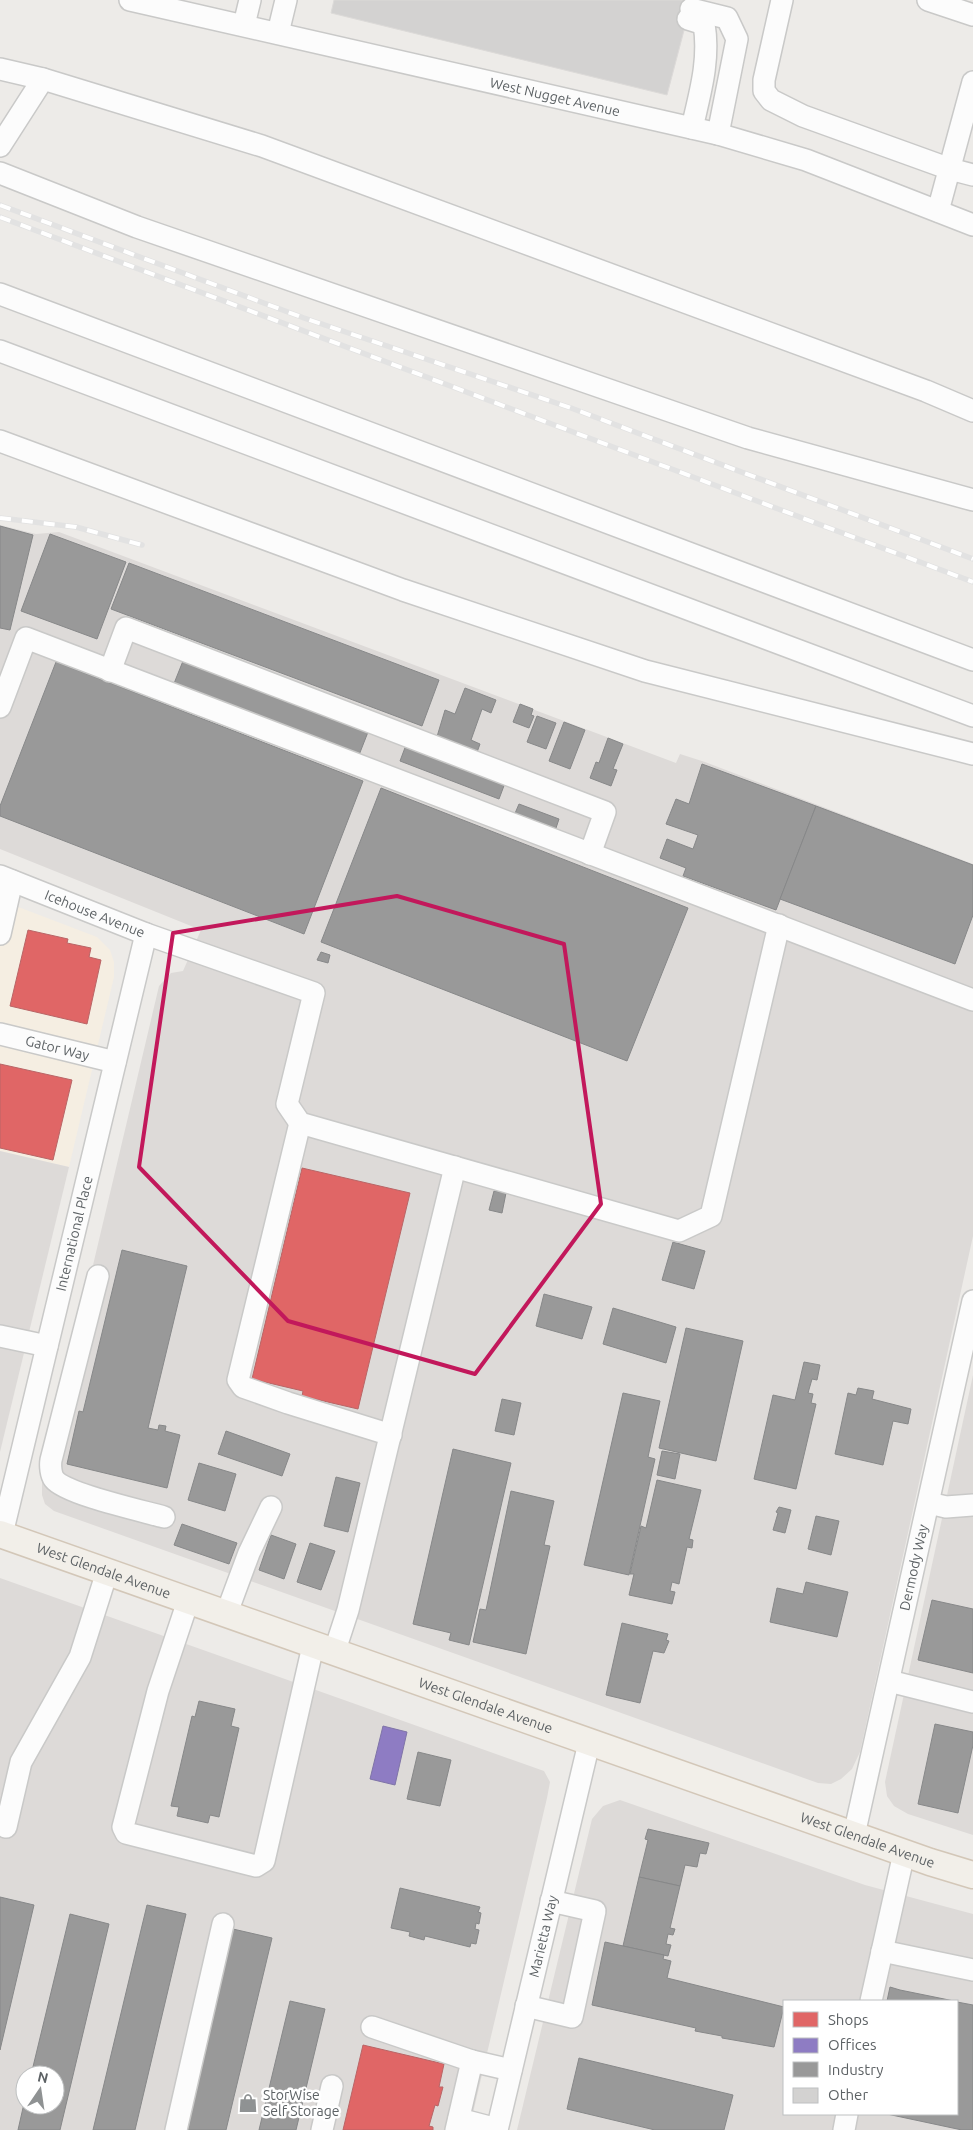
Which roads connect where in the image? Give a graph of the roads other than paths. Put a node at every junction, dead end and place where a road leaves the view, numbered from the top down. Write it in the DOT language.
graph roads {
  1 [pos="130,0"];
  2 [pos="250,0"];
  3 [pos="286,0"];
  4 [pos="782,0"];
  5 [pos="928,0"];
  6 [pos="163,4"];
  7 [pos="973,15"];
  8 [pos="244,26"];
  9 [pos="278,33"];
  10 [pos="0,69"];
  11 [pos="43,79"];
  12 [pos="973,82"];
  13 [pos="692,128"];
  14 [pos="718,134"];
  15 [pos="0,146"];
  16 [pos="950,169"];
  17 [pos="0,173"];
  18 [pos="973,174"];
  19 [pos="945,213"];
  20 [pos="973,220"];
  21 [pos="973,225"];
  22 [pos="0,294"];
  23 [pos="0,351"];
  24 [pos="973,412"];
  25 [pos="0,441"];
  26 [pos="973,500"];
  27 [pos="973,660"];
  28 [pos="110,670"];
  29 [pos="0,706"];
  30 [pos="973,716"];
  31 [pos="973,754"];
  32 [pos="590,854"];
  33 [pos="6,879"];
  34 [pos="779,925"];
  35 [pos="0,934"];
  36 [pos="146,934"];
  37 [pos="973,1000"];
  38 [pos="0,1034"];
  39 [pos="115,1062"];
  40 [pos="300,1123"];
  41 [pos="455,1167"];
  42 [pos="98,1276"];
  43 [pos="59,1295"];
  44 [pos="973,1301"];
  45 [pos="91,1303"];
  46 [pos="0,1336"];
  47 [pos="47,1346"];
  48 [pos="391,1435"];
  49 [pos="20,1459"];
  50 [pos="50,1466"];
  51 [pos="928,1503"];
  52 [pos="973,1505"];
  53 [pos="271,1507"];
  54 [pos="164,1517"];
  55 [pos="1,1534"];
  56 [pos="106,1572"];
  57 [pos="188,1601"];
  58 [pos="226,1614"];
  59 [pos="324,1650"];
  60 [pos="889,1681"];
  61 [pos="973,1702"];
  62 [pos="589,1743"];
  63 [pos="6,1827"];
  64 [pos="854,1835"];
  65 [pos="904,1853"];
  66 [pos="973,1875"];
  67 [pos="551,1901"];
  68 [pos="223,1924"];
  69 [pos="882,1951"];
  70 [pos="973,1970"];
  71 [pos="871,2000"];
  72 [pos="526,2006"];
  73 [pos="372,2027"];
  74 [pos="472,2061"];
  75 [pos="511,2070"];
  76 [pos="332,2086"];
  77 [pos="847,2115"];
  78 [pos="457,2124"];
  79 [pos="497,2129"];
  80 [pos="176,2130"];
  81 [pos="322,2130"];
  82 [pos="844,2130"];
  1 -- 6 [label="street, West Nugget Avenue"];
  2 -- 8 [label="street"];
  3 -- 9 [label="street"];
  4 -- 16 [label="street"];
  5 -- 7 [label="street"];
  6 -- 8 [label="street, West Nugget Avenue"];
  8 -- 9 [label="street, West Nugget Avenue"];
  9 -- 13 [label="street, West Nugget Avenue"];
  10 -- 11 [label="street"];
  11 -- 15 [label="street"];
  11 -- 24 [label="street"];
  12 -- 16 [label="street"];
  13 -- 14 [label="street, West Nugget Avenue"];
  13 -- 14 [label="street"];
  14 -- 19 [label="street, West Nugget Avenue"];
  16 -- 18 [label="street"];
  16 -- 19 [label="street"];
  17 -- 26 [label="street"];
  19 -- 20 [label="street"];
  19 -- 21 [label="street, West Nugget Avenue"];
  22 -- 27 [label="street"];
  23 -- 30 [label="street"];
  25 -- 31 [label="street"];
  28 -- 29 [label="street"];
  28 -- 32 [label="street"];
  28 -- 32 [label="street"];
  32 -- 34 [label="street"];
  33 -- 35 [label="street"];
  33 -- 36 [label="street, Icehouse Avenue"];
  34 -- 37 [label="street"];
  34 -- 41 [label="street"];
  36 -- 39 [label="street, International Place"];
  36 -- 40 [label="street, Icehouse Avenue"];
  38 -- 39 [label="street, Gator Way"];
  39 -- 43 [label="street, International Place"];
  40 -- 41 [label="street"];
  40 -- 48 [label="street"];
  41 -- 48 [label="street"];
  42 -- 45 [label="street"];
  43 -- 45 [label="street"];
  43 -- 47 [label="street, International Place"];
  44 -- 51 [label="street, Dermody Way"];
  45 -- 50 [label="street"];
  46 -- 47 [label="street"];
  47 -- 49 [label="street, International Place"];
  48 -- 59 [label="street"];
  49 -- 50 [label="street"];
  49 -- 55 [label="street, International Place"];
  50 -- 54 [label="street"];
  51 -- 52 [label="street"];
  51 -- 60 [label="street, Dermody Way"];
  53 -- 58 [label="street"];
  55 -- 56 [label="main road, West Glendale Avenue"];
  56 -- 57 [label="main road, West Glendale Avenue"];
  56 -- 63 [label="street"];
  57 -- 58 [label="main road, West Glendale Avenue"];
  57 -- 59 [label="street"];
  58 -- 59 [label="main road, West Glendale Avenue"];
  59 -- 62 [label="main road, West Glendale Avenue"];
  60 -- 61 [label="street"];
  60 -- 64 [label="street, Dermody Way"];
  62 -- 64 [label="main road, West Glendale Avenue"];
  62 -- 67 [label="street, Marietta Way"];
  64 -- 65 [label="main road, West Glendale Avenue"];
  65 -- 66 [label="main road, West Glendale Avenue"];
  65 -- 69 [label="street"];
  67 -- 72 [label="street, Marietta Way"];
  67 -- 72 [label="street"];
  68 -- 80 [label="street"];
  69 -- 70 [label="street"];
  69 -- 71 [label="street"];
  72 -- 75 [label="street, Marietta Way"];
  73 -- 74 [label="street"];
  74 -- 75 [label="street"];
  74 -- 78 [label="street"];
  75 -- 79 [label="street, Marietta Way"];
  76 -- 81 [label="street"];
  77 -- 82 [label="street"];
  78 -- 79 [label="street"];
}
